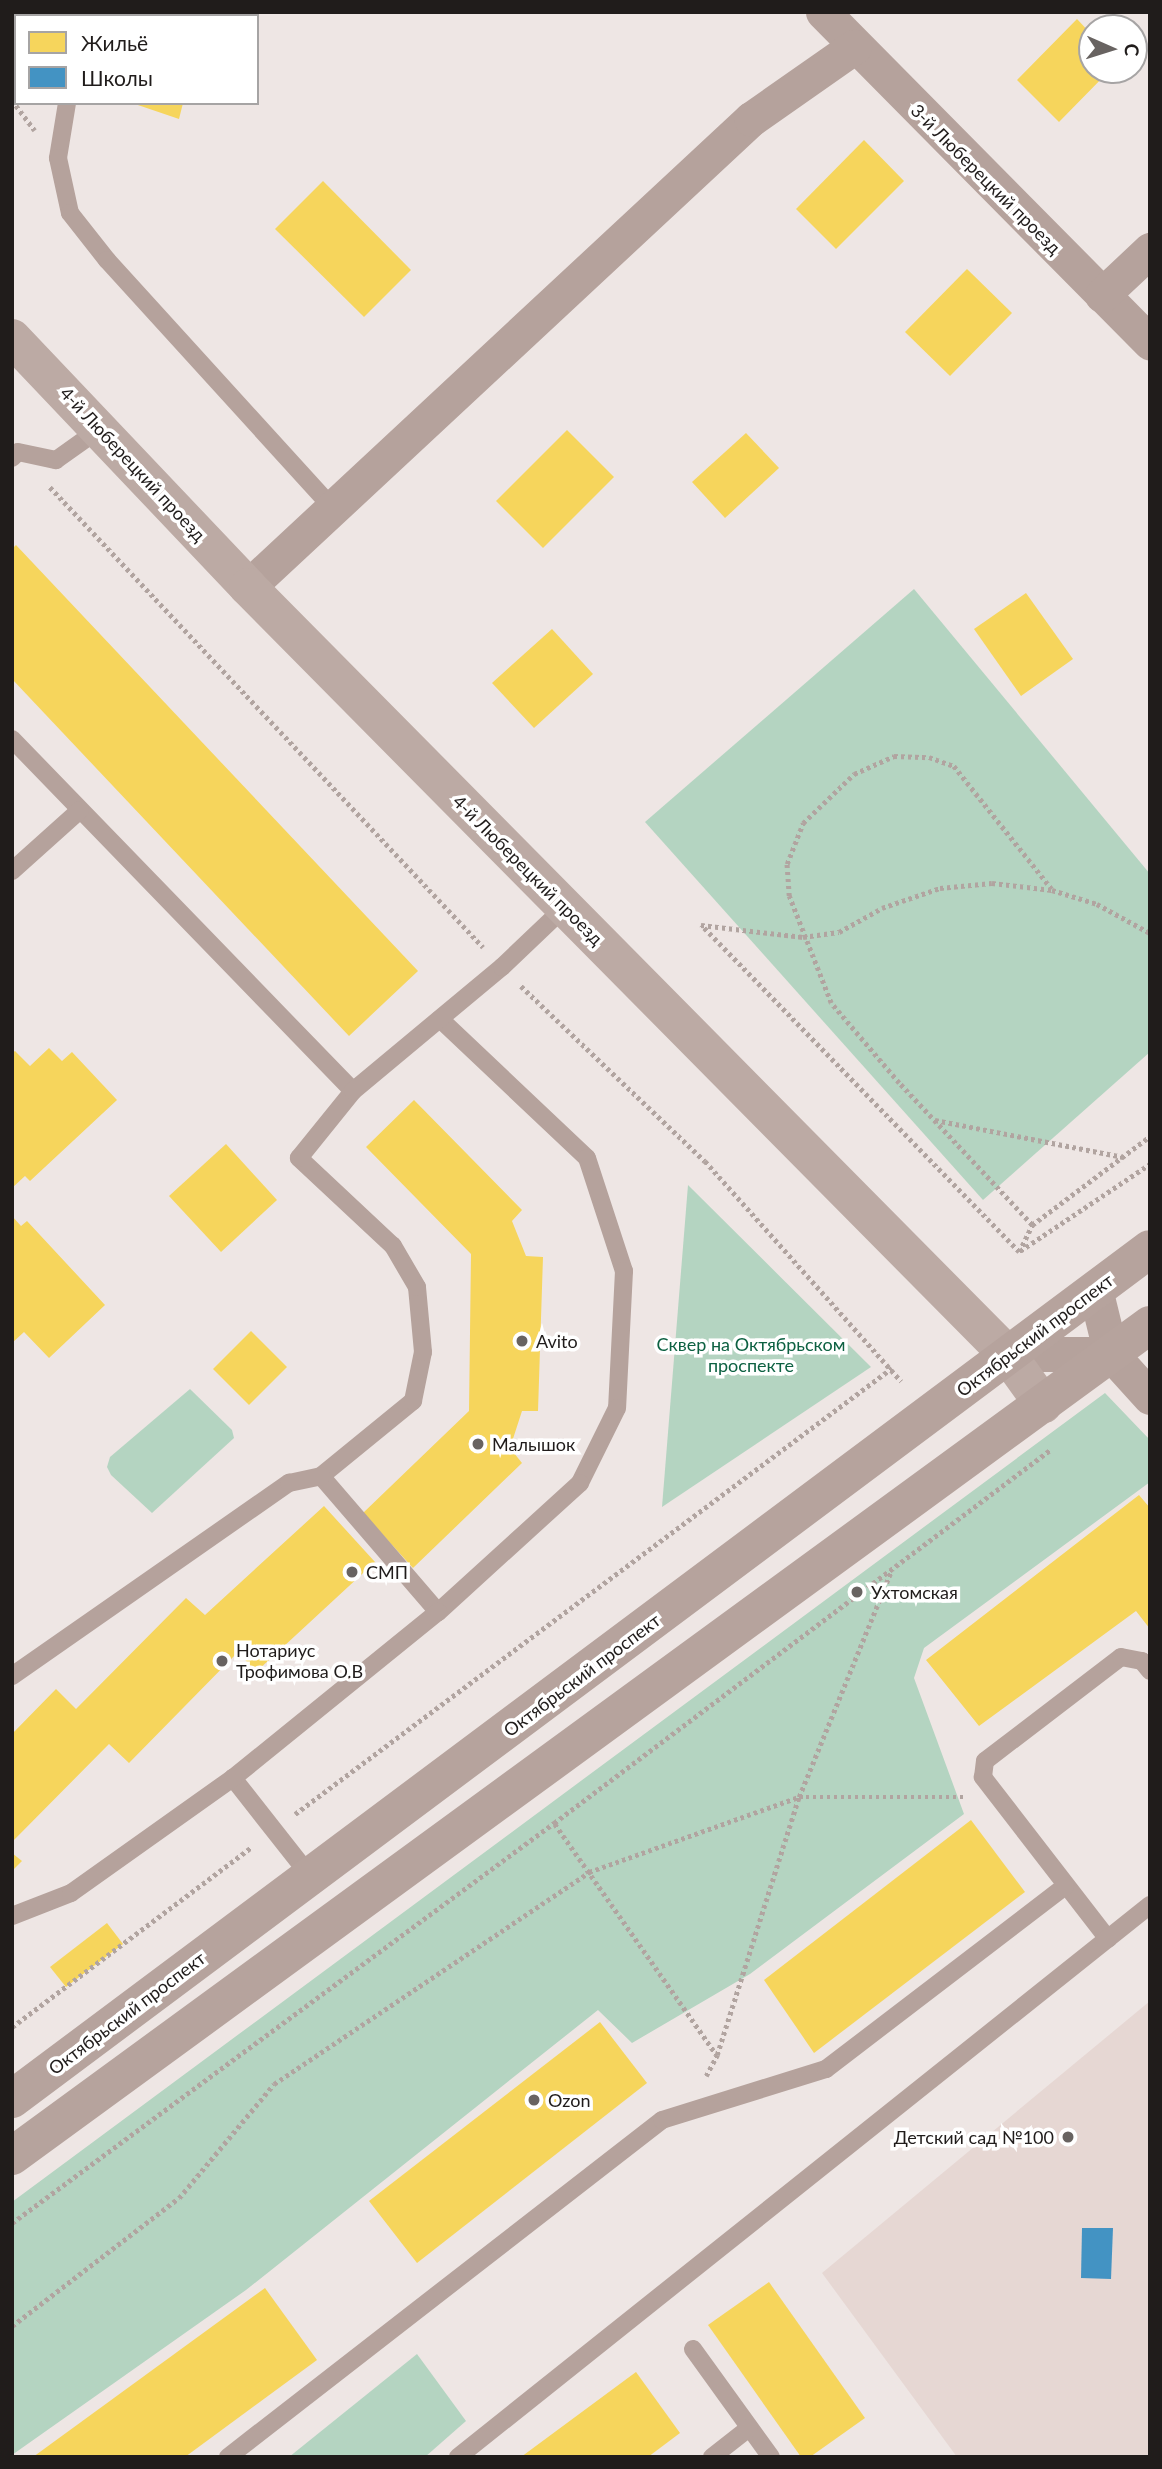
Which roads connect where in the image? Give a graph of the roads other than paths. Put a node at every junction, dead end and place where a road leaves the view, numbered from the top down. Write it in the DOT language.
graph roads {
  1 [pos="823,12"];
  2 [pos="854,47"];
  3 [pos="67,105"];
  4 [pos="1150,250"];
  5 [pos="1102,295"];
  6 [pos="12,338"];
  7 [pos="1150,343"];
  8 [pos="101,428"];
  9 [pos="15,455"];
  10 [pos="333,508"];
  11 [pos="248,587"];
  12 [pos="12,739"];
  13 [pos="80,810"];
  14 [pos="12,871"];
  15 [pos="565,907"];
  16 [pos="440,1019"];
  17 [pos="353,1091"];
  18 [pos="1150,1249"];
  19 [pos="1095,1289"];
  20 [pos="1150,1325"];
  21 [pos="1007,1354"];
  22 [pos="1111,1354"];
  23 [pos="1150,1397"];
  24 [pos="1043,1404"];
  25 [pos="321,1476"];
  26 [pos="438,1612"];
  27 [pos="1150,1671"];
  28 [pos="12,1676"];
  29 [pos="233,1778"];
  30 [pos="310,1876"];
  31 [pos="1065,1886"];
  32 [pos="1150,1905"];
  33 [pos="12,1916"];
  34 [pos="1108,1939"];
  35 [pos="12,2099"];
  36 [pos="12,2156"];
  37 [pos="693,2349"];
  38 [pos="749,2428"];
  39 [pos="228,2457"];
  40 [pos="457,2457"];
  41 [pos="712,2457"];
  42 [pos="771,2457"];
  1 -- 2 [label="street, 3-й Люберецкий проезд"];
  2 -- 5 [label="street, 3-й Люберецкий проезд"];
  2 -- 10 [label="street"];
  3 -- 10 [label="lane"];
  4 -- 5 [label="street"];
  5 -- 7 [label="street, 3-й Люберецкий проезд"];
  6 -- 8 [label="street, 4-й Люберецкий проезд"];
  8 -- 9 [label="lane"];
  8 -- 11 [label="street, 4-й Люберецкий проезд"];
  10 -- 11 [label="street"];
  11 -- 15 [label="street, 4-й Люберецкий проезд"];
  12 -- 13 [label="lane"];
  13 -- 14 [label="lane"];
  13 -- 17 [label="lane"];
  15 -- 16 [label="lane"];
  15 -- 21 [label="street, 4-й Люберецкий проезд"];
  16 -- 17 [label="lane"];
  16 -- 26 [label="lane"];
  17 -- 25 [label="lane"];
  18 -- 19 [label="main road, Октябрьский проспект"];
  19 -- 21 [label="main road, Октябрьский проспект"];
  19 -- 22 [label="street"];
  20 -- 22 [label="main road"];
  21 -- 22 [label="street"];
  21 -- 24 [label="street, 4-й Люберецкий проезд"];
  21 -- 30 [label="main road, Октябрьский проспект"];
  22 -- 23 [label="street"];
  22 -- 24 [label="main road"];
  24 -- 36 [label="main road"];
  25 -- 26 [label="lane"];
  25 -- 28 [label="lane"];
  26 -- 29 [label="lane"];
  27 -- 31 [label="lane"];
  29 -- 30 [label="lane"];
  29 -- 33 [label="lane"];
  30 -- 35 [label="main road, Октябрьский проспект"];
  31 -- 34 [label="lane"];
  31 -- 39 [label="lane"];
  32 -- 34 [label="lane"];
  34 -- 40 [label="lane"];
  37 -- 38 [label="lane"];
  38 -- 41 [label="lane"];
  38 -- 42 [label="lane"];
}
